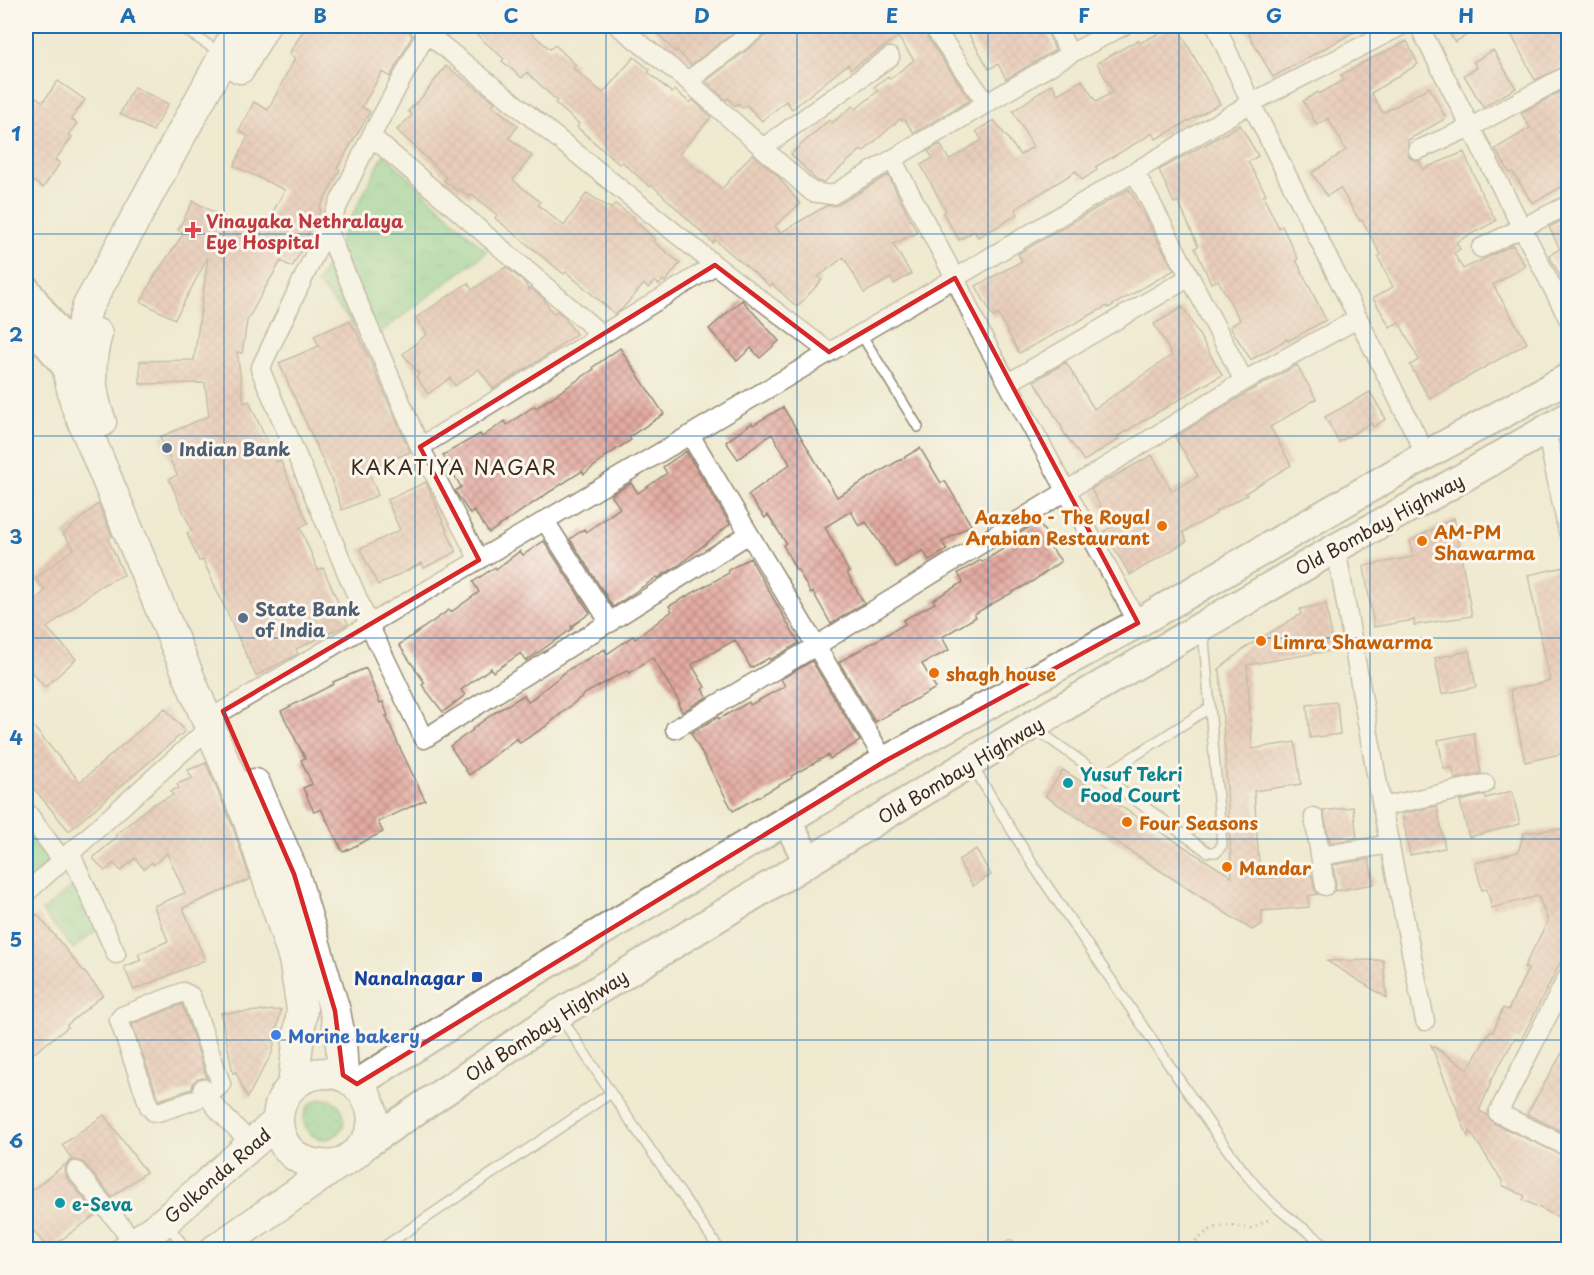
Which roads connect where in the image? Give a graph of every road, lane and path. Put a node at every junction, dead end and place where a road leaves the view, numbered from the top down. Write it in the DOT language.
graph roads {
  1 [pos="179,26"];
  2 [pos="240,26"];
  3 [pos="264,26"];
  4 [pos="760,26"];
  5 [pos="933,26"];
  6 [pos="1056,26"];
  7 [pos="1123,26"];
  8 [pos="1215,26"];
  9 [pos="1401,26"];
  10 [pos="1419,26"];
  11 [pos="423,29"];
  12 [pos="631,29"];
  13 [pos="223,54"];
  14 [pos="1070,54"];
  15 [pos="890,57"];
  16 [pos="1569,75"];
  17 [pos="688,81"];
  18 [pos="986,103"];
  19 [pos="1251,103"];
  20 [pos="1471,127"];
  21 [pos="370,136"];
  22 [pos="764,147"];
  23 [pos="1418,150"];
  24 [pos="892,159"];
  25 [pos="1135,171"];
  26 [pos="1569,205"];
  27 [pos="326,227"];
  28 [pos="1523,228"];
  29 [pos="1481,248"];
  30 [pos="715,265"];
  31 [pos="1190,277"];
  32 [pos="955,278"];
  33 [pos="26,285"];
  34 [pos="1569,318"];
  35 [pos="1357,319"];
  36 [pos="26,322"];
  37 [pos="861,334"];
  38 [pos="602,335"];
  39 [pos="829,352"];
  40 [pos="78,366"];
  41 [pos="1569,378"];
  42 [pos="1244,381"];
  43 [pos="1008,383"];
  44 [pos="1557,424"];
  45 [pos="918,427"];
  46 [pos="690,435"];
  47 [pos="420,447"];
  48 [pos="1426,455"];
  49 [pos="1065,491"];
  50 [pos="545,521"];
  51 [pos="1569,532"];
  52 [pos="749,534"];
  53 [pos="1336,548"];
  54 [pos="479,560"];
  55 [pos="610,623"];
  56 [pos="1138,623"];
  57 [pos="369,625"];
  58 [pos="1202,627"];
  59 [pos="816,646"];
  60 [pos="1209,708"];
  61 [pos="217,719"];
  62 [pos="1031,726"];
  63 [pos="675,729"];
  64 [pos="885,761"];
  65 [pos="970,763"];
  66 [pos="1103,776"];
  67 [pos="1485,784"];
  68 [pos="1382,807"];
  69 [pos="26,811"];
  70 [pos="1314,817"];
  71 [pos="787,820"];
  72 [pos="1390,844"];
  73 [pos="66,856"];
  74 [pos="1321,856"];
  75 [pos="808,862"];
  76 [pos="1325,886"];
  77 [pos="26,893"];
  78 [pos="116,954"];
  79 [pos="1569,976"];
  80 [pos="559,1014"];
  81 [pos="1425,1020"];
  82 [pos="350,1079"];
  83 [pos="293,1085"];
  84 [pos="205,1091"];
  85 [pos="611,1093"];
  86 [pos="278,1121"];
  87 [pos="252,1144"];
  88 [pos="365,1145"];
  89 [pos="1569,1147"];
  90 [pos="338,1165"];
  91 [pos="76,1171"];
  92 [pos="1278,1209"];
  93 [pos="165,1221"];
  94 [pos="131,1246"];
  95 [pos="1329,1248"];
  96 [pos="187,1250"];
  97 [pos="215,1250"];
  98 [pos="379,1250"];
  99 [pos="720,1250"];
  100 [pos="1005,1250"];
  101 [pos="1014,1250"];
  102 [pos="1187,1250"];
  1 -- 13 [label="lane"];
  2 -- 13 [label="highway"];
  3 -- 40 [label="highway"];
  4 -- 17 [label="street"];
  5 -- 18 [label="street"];
  6 -- 14 [label="street"];
  7 -- 14 [label="street"];
  8 -- 19 [label="street"];
  9 -- 19 [label="street"];
  10 -- 20 [label="street"];
  11 -- 21 [label="street"];
  11 -- 30 [label="street"];
  12 -- 17 [label="street"];
  13 -- 40 [label="highway"];
  14 -- 18 [label="street"];
  15 -- 22 [label="street"];
  16 -- 20 [label="street"];
  17 -- 22 [label="street"];
  18 -- 24 [label="street"];
  19 -- 25 [label="street"];
  19 -- 35 [label="street"];
  20 -- 23 [label="street"];
  20 -- 28 [label="street"];
  21 -- 27 [label="street"];
  21 -- 38 [label="street"];
  22 -- 24 [label="street"];
  24 -- 32 [label="street"];
  25 -- 31 [label="street"];
  25 -- 32 [label="street"];
  26 -- 28 [label="street"];
  27 -- 47 [label="street"];
  27 -- 57 [label="street"];
  28 -- 29 [label="street"];
  28 -- 34 [label="street"];
  30 -- 38 [label="street"];
  30 -- 39 [label="street"];
  31 -- 42 [label="street"];
  31 -- 43 [label="street"];
  32 -- 37 [label="street"];
  32 -- 43 [label="street"];
  33 -- 40 [label="street"];
  35 -- 42 [label="street"];
  35 -- 48 [label="street"];
  36 -- 40 [label="street"];
  37 -- 39 [label="street"];
  37 -- 45 [label="lane"];
  38 -- 47 [label="street"];
  39 -- 46 [label="street"];
  40 -- 61 [label="highway"];
  40 -- 61 [label="highway"];
  41 -- 48 [label="main road, Old Bombay Highway"];
  42 -- 49 [label="street"];
  43 -- 49 [label="street"];
  44 -- 51 [label="street"];
  44 -- 53 [label="main road, Old Bombay Highway"];
  46 -- 50 [label="street"];
  46 -- 52 [label="street"];
  47 -- 54 [label="street"];
  48 -- 56 [label="main road, Old Bombay Highway"];
  49 -- 56 [label="street"];
  49 -- 59 [label="street"];
  50 -- 54 [label="street"];
  50 -- 55 [label="street"];
  52 -- 55 [label="street"];
  52 -- 59 [label="street"];
  53 -- 58 [label="main road, Old Bombay Highway"];
  53 -- 68 [label="street"];
  54 -- 57 [label="street"];
  55 -- 57 [label="street"];
  56 -- 64 [label="main road, Old Bombay Highway"];
  57 -- 61 [label="street"];
  58 -- 60 [label="lane"];
  58 -- 62 [label="main road, Old Bombay Highway"];
  59 -- 63 [label="street"];
  59 -- 64 [label="street"];
  60 -- 66 [label="lane"];
  60 -- 66 [label="lane"];
  61 -- 73 [label="street"];
  61 -- 82 [label="highway"];
  61 -- 83 [label="highway"];
  62 -- 65 [label="main road, Old Bombay Highway"];
  62 -- 66 [label="lane"];
  64 -- 71 [label="main road, Old Bombay Highway"];
  65 -- 75 [label="main road, Old Bombay Highway"];
  65 -- 92 [label="lane"];
  67 -- 68 [label="street"];
  68 -- 72 [label="street"];
  69 -- 73 [label="street"];
  70 -- 74 [label="street"];
  71 -- 75 [label="main road"];
  71 -- 82 [label="main road, Old Bombay Highway"];
  72 -- 74 [label="street"];
  72 -- 81 [label="street"];
  73 -- 77 [label="street"];
  73 -- 78 [label="street"];
  74 -- 76 [label="street"];
  75 -- 80 [label="main road, Old Bombay Highway"];
  79 -- 89 [label="street"];
  80 -- 85 [label="lane"];
  80 -- 88 [label="main road, Old Bombay Highway"];
  82 -- 83 [label="highway"];
  82 -- 88 [label="highway"];
  83 -- 86 [label="highway, Golkonda Road"];
  84 -- 84 [label="street"];
  84 -- 87 [label="street"];
  85 -- 98 [label="lane"];
  85 -- 99 [label="lane"];
  86 -- 87 [label="highway, Golkonda Road"];
  86 -- 90 [label="highway, Golkonda Road"];
  87 -- 93 [label="highway, Golkonda Road"];
  88 -- 90 [label="highway"];
  90 -- 97 [label="highway"];
  91 -- 94 [label="street"];
  92 -- 95 [label="lane"];
  92 -- 102 [label="path"];
  93 -- 94 [label="highway, Golkonda Road"];
  93 -- 96 [label="lane"];
  100 -- 101 [label="lane"];
}
